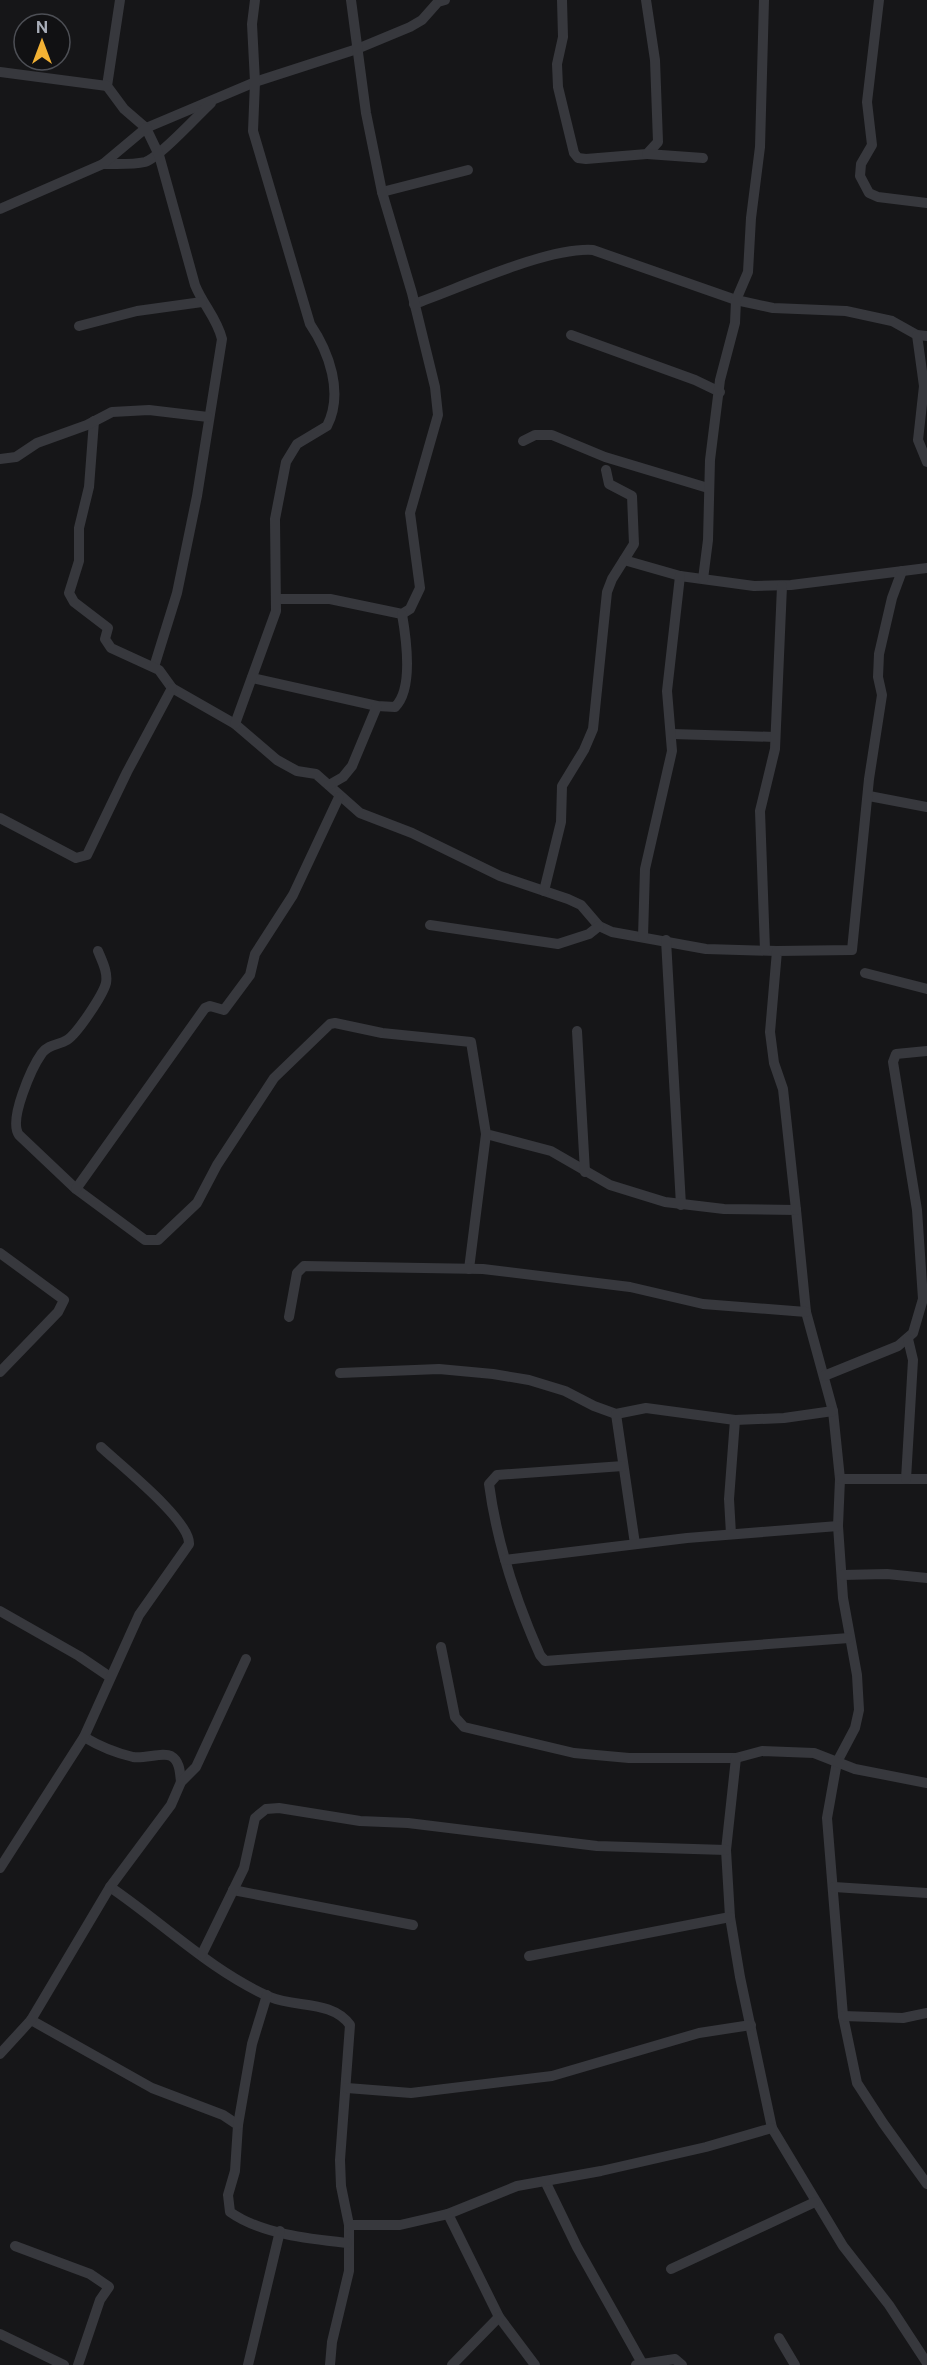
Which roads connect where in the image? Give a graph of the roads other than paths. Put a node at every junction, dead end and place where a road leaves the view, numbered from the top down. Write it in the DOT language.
graph roads {
  1 [pos="120,0"];
  2 [pos="255,0"];
  3 [pos="351,0"];
  4 [pos="445,0"];
  5 [pos="562,0"];
  6 [pos="646,0"];
  7 [pos="764,0"];
  8 [pos="879,0"];
  9 [pos="357,49"];
  10 [pos="0,72"];
  11 [pos="255,82"];
  12 [pos="107,86"];
  13 [pos="215,100"];
  14 [pos="146,128"];
  15 [pos="647,154"];
  16 [pos="159,155"];
  17 [pos="703,158"];
  18 [pos="103,164"];
  19 [pos="468,170"];
  20 [pos="382,192"];
  21 [pos="927,203"];
  22 [pos="0,209"];
  23 [pos="736,300"];
  24 [pos="202,302"];
  25 [pos="414,304"];
  26 [pos="79,326"];
  27 [pos="571,335"];
  28 [pos="922,335"];
  29 [pos="720,392"];
  30 [pos="208,417"];
  31 [pos="94,421"];
  32 [pos="523,441"];
  33 [pos="0,459"];
  34 [pos="927,462"];
  35 [pos="606,470"];
  36 [pos="708,488"];
  37 [pos="624,560"];
  38 [pos="927,568"];
  39 [pos="902,571"];
  40 [pos="680,576"];
  41 [pos="703,579"];
  42 [pos="782,586"];
  43 [pos="276,599"];
  44 [pos="402,614"];
  45 [pos="154,667"];
  46 [pos="252,678"];
  47 [pos="172,688"];
  48 [pos="376,706"];
  49 [pos="234,724"];
  50 [pos="672,734"];
  51 [pos="776,737"];
  52 [pos="329,785"];
  53 [pos="868,796"];
  54 [pos="339,797"];
  55 [pos="927,807"];
  56 [pos="0,818"];
  57 [pos="544,891"];
  58 [pos="430,925"];
  59 [pos="599,926"];
  60 [pos="643,937"];
  61 [pos="666,940"];
  62 [pos="98,951"];
  63 [pos="771,951"];
  64 [pos="865,972"];
  65 [pos="927,989"];
  66 [pos="577,1031"];
  67 [pos="927,1051"];
  68 [pos="486,1134"];
  69 [pos="585,1172"];
  70 [pos="76,1189"];
  71 [pos="681,1205"];
  72 [pos="796,1210"];
  73 [pos="0,1253"];
  74 [pos="469,1269"];
  75 [pos="806,1312"];
  76 [pos="289,1317"];
  77 [pos="908,1339"];
  78 [pos="0,1372"];
  79 [pos="340,1373"];
  80 [pos="824,1376"];
  81 [pos="833,1411"];
  82 [pos="616,1414"];
  83 [pos="735,1420"];
  84 [pos="101,1447"];
  85 [pos="623,1466"];
  86 [pos="840,1479"];
  87 [pos="906,1479"];
  88 [pos="927,1479"];
  89 [pos="838,1526"];
  90 [pos="731,1534"];
  91 [pos="635,1544"];
  92 [pos="505,1560"];
  93 [pos="842,1575"];
  94 [pos="927,1578"];
  95 [pos="0,1611"];
  96 [pos="849,1638"];
  97 [pos="441,1647"];
  98 [pos="246,1659"];
  99 [pos="110,1677"];
  100 [pos="84,1737"];
  101 [pos="736,1758"];
  102 [pos="837,1762"];
  103 [pos="181,1782"];
  104 [pos="927,1783"];
  105 [pos="726,1850"];
  106 [pos="0,1868"];
  107 [pos="110,1887"];
  108 [pos="834,1887"];
  109 [pos="233,1890"];
  110 [pos="927,1893"];
  111 [pos="730,1917"];
  112 [pos="413,1925"];
  113 [pos="202,1954"];
  114 [pos="529,1956"];
  115 [pos="267,1995"];
  116 [pos="927,2013"];
  117 [pos="843,2016"];
  118 [pos="31,2020"];
  119 [pos="751,2025"];
  120 [pos="0,2054"];
  121 [pos="347,2088"];
  122 [pos="238,2125"];
  123 [pos="772,2128"];
  124 [pos="545,2181"];
  125 [pos="927,2184"];
  126 [pos="815,2202"];
  127 [pos="448,2214"];
  128 [pos="348,2225"];
  129 [pos="280,2231"];
  130 [pos="347,2243"];
  131 [pos="15,2246"];
  132 [pos="671,2269"];
  133 [pos="499,2318"];
  134 [pos="0,2334"];
  135 [pos="779,2338"];
  136 [pos="927,2363"];
  137 [pos="639,2364"];
  138 [pos="64,2365"];
  139 [pos="78,2365"];
  140 [pos="248,2365"];
  141 [pos="330,2365"];
  142 [pos="452,2365"];
  143 [pos="535,2365"];
  144 [pos="681,2365"];
  145 [pos="795,2365"];
  1 -- 12 [label="street"];
  2 -- 11 [label="street"];
  3 -- 9 [label="street"];
  4 -- 9 [label="street"];
  5 -- 15 [label="street"];
  6 -- 15 [label="street"];
  7 -- 23 [label="street"];
  8 -- 21 [label="street"];
  9 -- 11 [label="street"];
  9 -- 20 [label="street"];
  10 -- 12 [label="street"];
  11 -- 13 [label="street"];
  11 -- 43 [label="street"];
  12 -- 14 [label="street"];
  13 -- 14 [label="street"];
  13 -- 16 [label="street"];
  14 -- 16 [label="street"];
  14 -- 18 [label="street"];
  15 -- 17 [label="street"];
  16 -- 18 [label="street"];
  16 -- 24 [label="street"];
  18 -- 22 [label="street"];
  19 -- 20 [label="street"];
  20 -- 25 [label="street"];
  23 -- 25 [label="street"];
  23 -- 28 [label="street"];
  23 -- 29 [label="street"];
  24 -- 26 [label="street"];
  24 -- 30 [label="street"];
  25 -- 44 [label="street"];
  27 -- 29 [label="street"];
  28 -- 34 [label="street"];
  29 -- 36 [label="street"];
  30 -- 31 [label="street"];
  30 -- 45 [label="street"];
  31 -- 33 [label="street"];
  31 -- 45 [label="street"];
  32 -- 36 [label="street"];
  35 -- 37 [label="street"];
  36 -- 41 [label="street"];
  37 -- 40 [label="street"];
  37 -- 57 [label="street"];
  38 -- 39 [label="street"];
  39 -- 42 [label="street"];
  39 -- 53 [label="street"];
  40 -- 41 [label="street"];
  40 -- 50 [label="street"];
  41 -- 42 [label="street"];
  42 -- 51 [label="street"];
  43 -- 44 [label="street"];
  43 -- 46 [label="street"];
  44 -- 48 [label="street"];
  45 -- 47 [label="street"];
  46 -- 48 [label="street"];
  46 -- 49 [label="street"];
  47 -- 49 [label="street"];
  47 -- 56 [label="street"];
  48 -- 52 [label="street"];
  49 -- 52 [label="street"];
  50 -- 51 [label="street"];
  50 -- 60 [label="street"];
  51 -- 63 [label="street"];
  52 -- 54 [label="street"];
  53 -- 55 [label="street"];
  53 -- 63 [label="street"];
  54 -- 57 [label="street"];
  54 -- 70 [label="street"];
  57 -- 59 [label="street"];
  58 -- 59 [label="street"];
  59 -- 60 [label="street"];
  60 -- 61 [label="street"];
  61 -- 63 [label="street"];
  61 -- 71 [label="street"];
  62 -- 70 [label="street"];
  63 -- 72 [label="street"];
  64 -- 65 [label="street"];
  66 -- 69 [label="street"];
  67 -- 77 [label="street"];
  68 -- 69 [label="street"];
  68 -- 70 [label="street"];
  68 -- 74 [label="street"];
  69 -- 71 [label="street"];
  71 -- 72 [label="street"];
  72 -- 75 [label="street"];
  73 -- 78 [label="street"];
  74 -- 75 [label="street"];
  74 -- 76 [label="street"];
  75 -- 80 [label="street"];
  77 -- 80 [label="street"];
  77 -- 87 [label="street"];
  79 -- 82 [label="street"];
  80 -- 81 [label="street"];
  81 -- 83 [label="street"];
  81 -- 86 [label="street"];
  82 -- 83 [label="street"];
  82 -- 85 [label="street"];
  83 -- 90 [label="street"];
  84 -- 99 [label="street"];
  85 -- 91 [label="street"];
  85 -- 92 [label="street"];
  86 -- 87 [label="street"];
  86 -- 89 [label="street"];
  87 -- 88 [label="street"];
  89 -- 90 [label="street"];
  89 -- 93 [label="street"];
  90 -- 91 [label="street"];
  91 -- 92 [label="street"];
  92 -- 96 [label="street"];
  93 -- 94 [label="street"];
  93 -- 96 [label="street"];
  95 -- 99 [label="street"];
  96 -- 102 [label="street"];
  97 -- 101 [label="street"];
  98 -- 103 [label="street"];
  99 -- 100 [label="street"];
  100 -- 103 [label="street"];
  100 -- 106 [label="street"];
  101 -- 102 [label="street"];
  101 -- 105 [label="street"];
  102 -- 104 [label="street"];
  102 -- 108 [label="street"];
  103 -- 107 [label="street"];
  105 -- 109 [label="street"];
  105 -- 111 [label="street"];
  107 -- 113 [label="street"];
  107 -- 118 [label="street"];
  108 -- 110 [label="street"];
  108 -- 117 [label="street"];
  109 -- 112 [label="street"];
  109 -- 113 [label="street"];
  111 -- 114 [label="street"];
  111 -- 119 [label="street"];
  113 -- 115 [label="street"];
  115 -- 121 [label="street"];
  115 -- 122 [label="street"];
  116 -- 117 [label="street"];
  117 -- 125 [label="street"];
  118 -- 120 [label="street"];
  118 -- 122 [label="street"];
  119 -- 121 [label="street"];
  119 -- 123 [label="street"];
  121 -- 128 [label="street"];
  122 -- 129 [label="street"];
  123 -- 124 [label="street"];
  123 -- 126 [label="street"];
  124 -- 127 [label="street"];
  124 -- 137 [label="street"];
  126 -- 132 [label="street"];
  126 -- 136 [label="street"];
  127 -- 128 [label="street"];
  127 -- 133 [label="street"];
  128 -- 130 [label="street"];
  129 -- 130 [label="street"];
  129 -- 140 [label="street"];
  130 -- 141 [label="street"];
  131 -- 139 [label="street"];
  133 -- 142 [label="street"];
  133 -- 143 [label="street"];
  134 -- 138 [label="street"];
  135 -- 145 [label="street"];
  137 -- 144 [label="street"];
}
